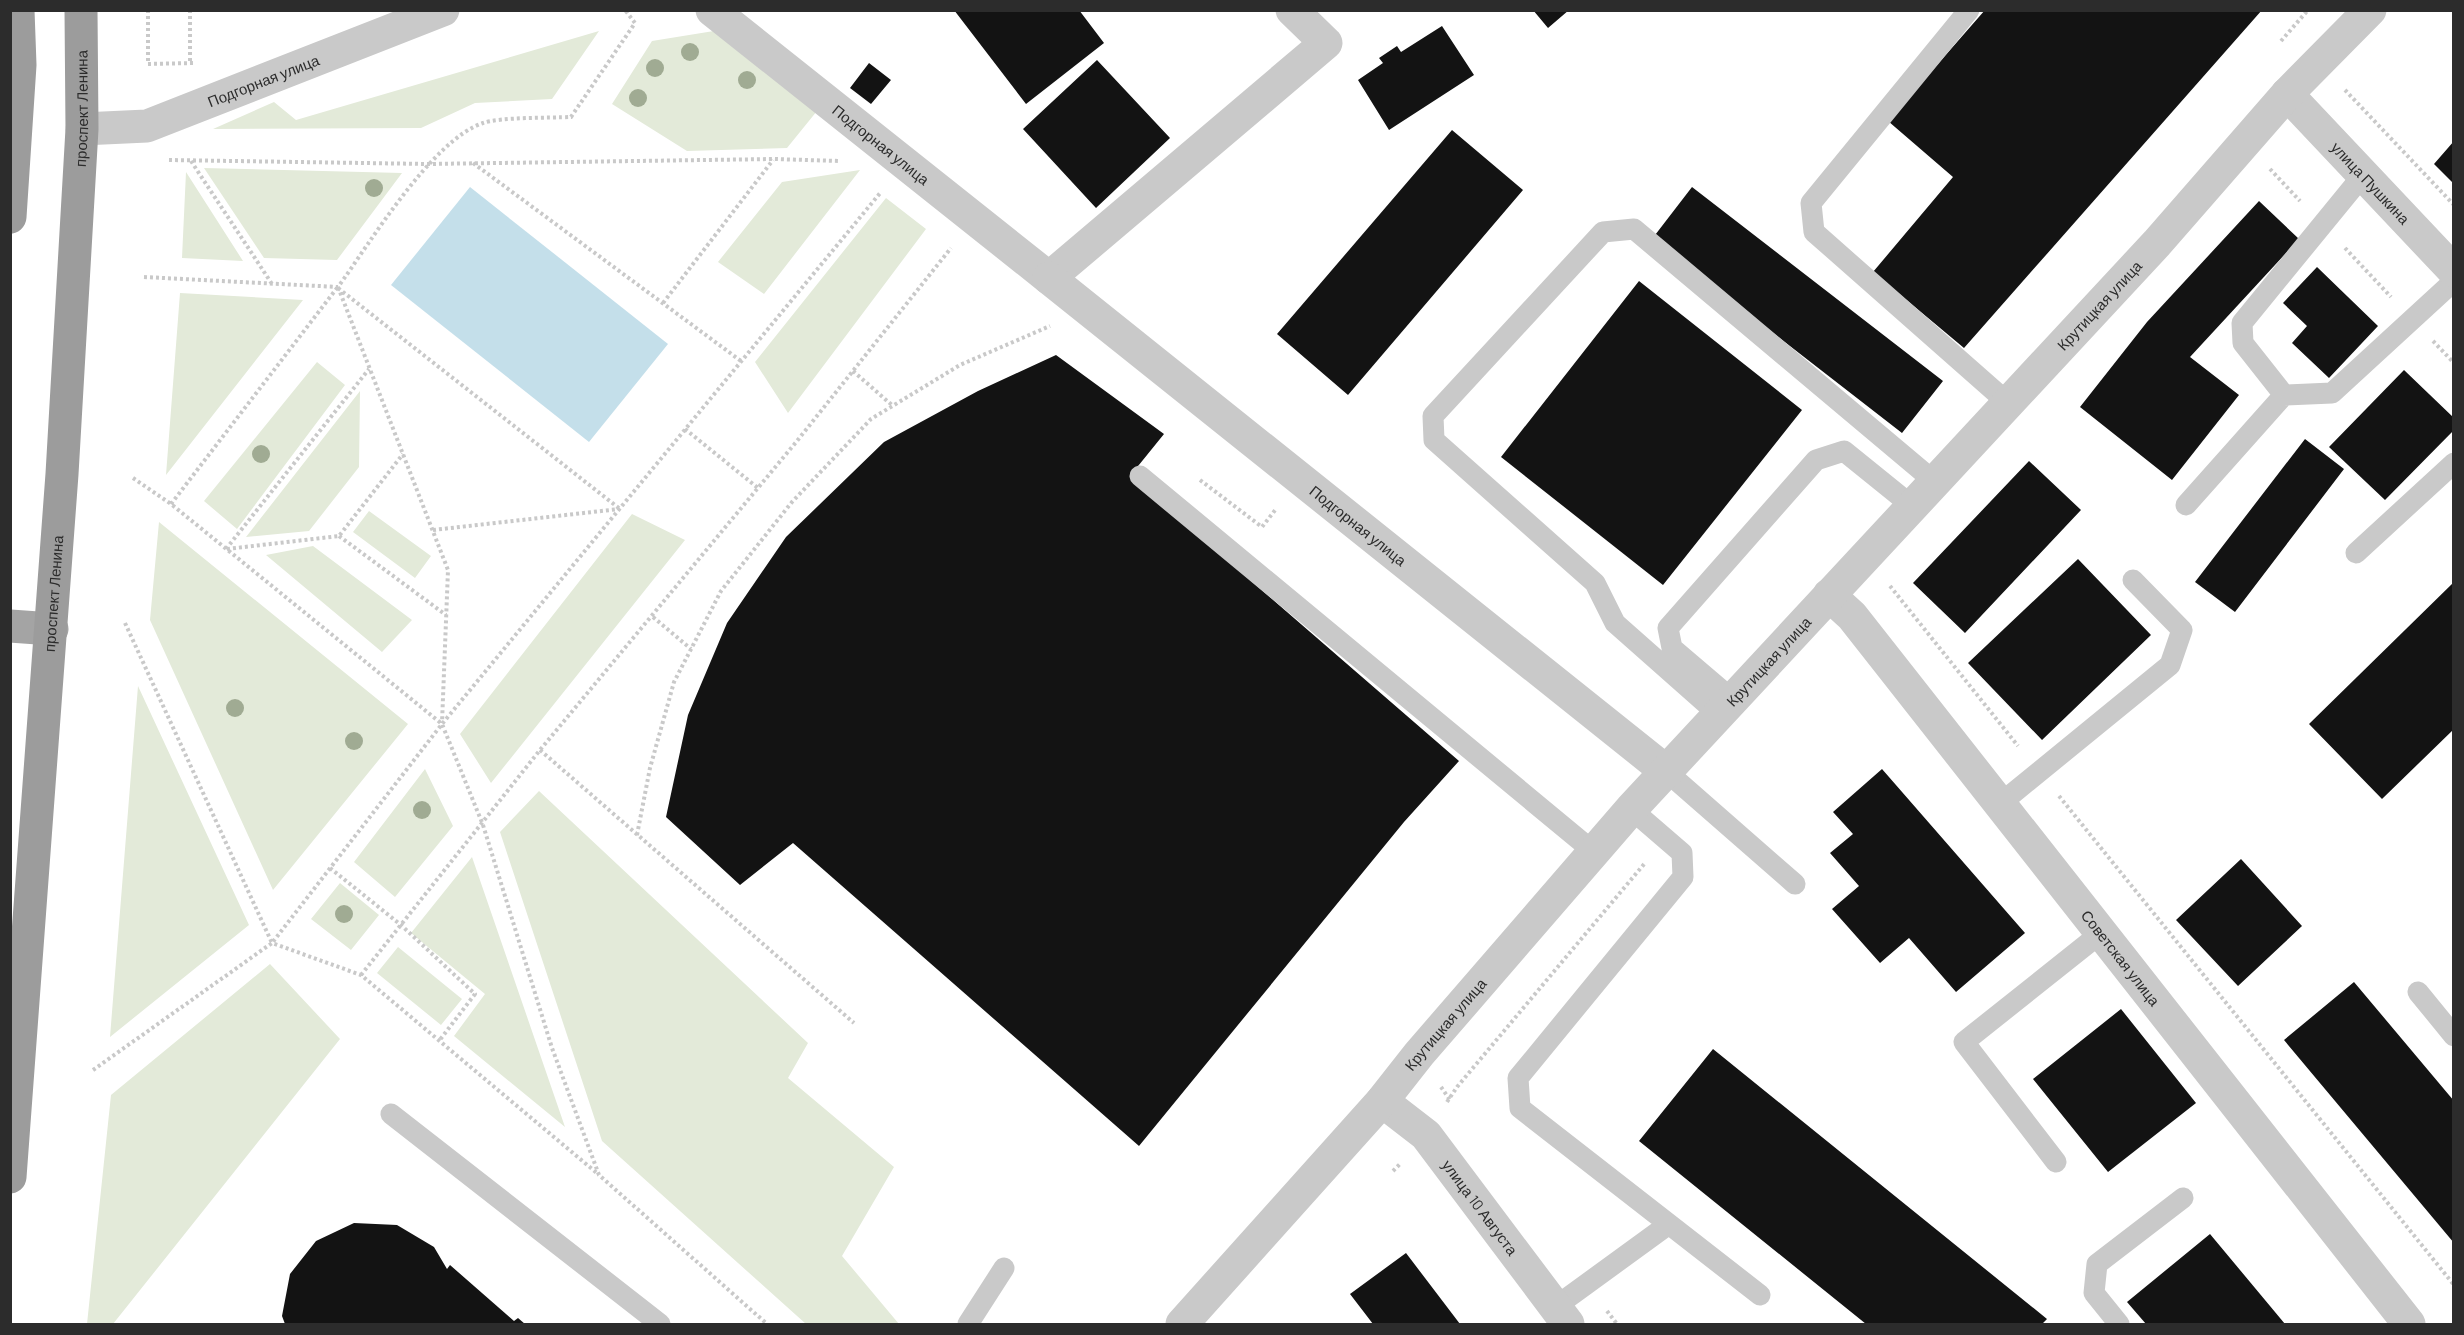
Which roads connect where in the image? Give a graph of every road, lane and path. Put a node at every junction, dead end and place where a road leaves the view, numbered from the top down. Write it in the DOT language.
graph roads {
  1 [pos="18,10"];
  2 [pos="81,10"];
  3 [pos="148,10"];
  4 [pos="189,10"];
  5 [pos="443,10"];
  6 [pos="625,10"];
  7 [pos="712,10"];
  8 [pos="1292,10"];
  9 [pos="1968,10"];
  10 [pos="2370,10"];
  11 [pos="2342,86"];
  12 [pos="2287,94"];
  13 [pos="82,129"];
  14 [pos="774,159"];
  15 [pos="158,160"];
  16 [pos="190,160"];
  17 [pos="840,161"];
  18 [pos="472,163"];
  19 [pos="906,163"];
  20 [pos="428,164"];
  21 [pos="2268,166"];
  22 [pos="2363,175"];
  23 [pos="2454,205"];
  24 [pos="10,217"];
  25 [pos="2323,225"];
  26 [pos="955,243"];
  27 [pos="2454,272"];
  28 [pos="144,277"];
  29 [pos="1049,278"];
  30 [pos="2454,281"];
  31 [pos="272,284"];
  32 [pos="338,287"];
  33 [pos="663,303"];
  34 [pos="2412,319"];
  35 [pos="1054,325"];
  36 [pos="741,361"];
  37 [pos="2454,363"];
  38 [pos="369,369"];
  39 [pos="853,371"];
  40 [pos="2284,395"];
  41 [pos="2008,403"];
  42 [pos="893,406"];
  43 [pos="685,429"];
  44 [pos="403,454"];
  45 [pos="2454,463"];
  46 [pos="1190,472"];
  47 [pos="1140,476"];
  48 [pos="134,478"];
  49 [pos="1935,482"];
  50 [pos="758,488"];
  51 [pos="1281,503"];
  52 [pos="171,504"];
  53 [pos="2186,505"];
  54 [pos="1912,506"];
  55 [pos="620,509"];
  56 [pos="433,530"];
  57 [pos="339,536"];
  58 [pos="226,549"];
  59 [pos="2356,553"];
  60 [pos="1885,580"];
  61 [pos="2133,580"];
  62 [pos="1829,595"];
  63 [pos="446,615"];
  64 [pos="653,617"];
  65 [pos="125,623"];
  66 [pos="10,626"];
  67 [pos="52,629"];
  68 [pos="691,649"];
  69 [pos="1726,707"];
  70 [pos="442,724"];
  71 [pos="540,750"];
  72 [pos="1667,772"];
  73 [pos="2039,772"];
  74 [pos="2001,803"];
  75 [pos="1631,809"];
  76 [pos="483,825"];
  77 [pos="637,835"];
  78 [pos="1594,852"];
  79 [pos="330,868"];
  80 [pos="1795,884"];
  81 [pos="401,925"];
  82 [pos="2101,933"];
  83 [pos="272,943"];
  84 [pos="361,975"];
  85 [pos="2418,992"];
  86 [pos="854,1023"];
  87 [pos="2454,1036"];
  88 [pos="439,1041"];
  89 [pos="93,1070"];
  90 [pos="1382,1101"];
  91 [pos="391,1114"];
  92 [pos="2056,1162"];
  93 [pos="599,1175"];
  94 [pos="10,1177"];
  95 [pos="2183,1198"];
  96 [pos="1669,1224"];
  97 [pos="1004,1268"];
  98 [pos="2454,1286"];
  99 [pos="1760,1295"];
  100 [pos="1562,1316"];
  101 [pos="660,1324"];
  102 [pos="767,1324"];
  103 [pos="968,1324"];
  104 [pos="1182,1324"];
  105 [pos="2119,1324"];
  106 [pos="2409,1324"];
  1 -- 24 [label="highway"];
  2 -- 13 [label="highway, проспект Ленина"];
  3 -- 4 [label="path"];
  5 -- 13 [label="street, Подгорная улица"];
  6 -- 20 [label="path"];
  7 -- 19 [label="street, Подгорная улица"];
  8 -- 29 [label="street"];
  9 -- 41 [label="lane"];
  10 -- 12 [label="street, Крутицкая улица"];
  11 -- 23 [label="path"];
  12 -- 22 [label="street, улица Пушкина"];
  12 -- 41 [label="street, Крутицкая улица"];
  13 -- 67 [label="highway, проспект Ленина"];
  14 -- 17 [label="path"];
  14 -- 18 [label="path"];
  14 -- 33 [label="path"];
  15 -- 16 [label="path"];
  16 -- 20 [label="path"];
  16 -- 31 [label="path"];
  18 -- 20 [label="path"];
  18 -- 33 [label="path"];
  19 -- 29 [label="street, Подгорная улица"];
  19 -- 36 [label="path"];
  20 -- 32 [label="path"];
  21 -- 25 [label="path"];
  22 -- 25 [label="lane"];
  22 -- 27 [label="street, улица Пушкина"];
  25 -- 34 [label="path"];
  25 -- 40 [label="lane"];
  26 -- 39 [label="path"];
  28 -- 31 [label="path"];
  29 -- 72 [label="street, Подгорная улица"];
  30 -- 34 [label="lane"];
  31 -- 32 [label="path"];
  32 -- 38 [label="path"];
  32 -- 52 [label="path"];
  32 -- 55 [label="path"];
  33 -- 36 [label="path"];
  34 -- 37 [label="path"];
  34 -- 40 [label="lane"];
  35 -- 42 [label="path"];
  36 -- 43 [label="path"];
  38 -- 44 [label="path"];
  38 -- 58 [label="path"];
  39 -- 42 [label="path"];
  39 -- 50 [label="path"];
  40 -- 53 [label="lane"];
  41 -- 49 [label="street, Крутицкая улица"];
  42 -- 68 [label="path"];
  43 -- 50 [label="path"];
  43 -- 55 [label="path"];
  44 -- 56 [label="path"];
  44 -- 57 [label="path"];
  45 -- 59 [label="lane"];
  46 -- 51 [label="path"];
  47 -- 78 [label="lane"];
  48 -- 52 [label="path"];
  49 -- 54 [label="street, Крутицкая улица"];
  49 -- 69 [label="lane"];
  50 -- 64 [label="path"];
  52 -- 58 [label="path"];
  54 -- 62 [label="street, Крутицкая улица"];
  54 -- 69 [label="lane"];
  55 -- 56 [label="path"];
  55 -- 70 [label="path"];
  56 -- 63 [label="path"];
  57 -- 58 [label="path"];
  57 -- 63 [label="path"];
  58 -- 70 [label="path"];
  60 -- 73 [label="path"];
  61 -- 73 [label="lane"];
  62 -- 69 [label="street, Крутицкая улица"];
  62 -- 74 [label="street, Советская улица"];
  63 -- 70 [label="path"];
  64 -- 68 [label="path"];
  64 -- 71 [label="path"];
  65 -- 83 [label="path"];
  66 -- 67 [label="main road"];
  67 -- 94 [label="highway, проспект Ленина"];
  68 -- 77 [label="path"];
  69 -- 72 [label="street, Крутицкая улица"];
  70 -- 76 [label="path"];
  70 -- 79 [label="path"];
  71 -- 76 [label="path"];
  71 -- 77 [label="path"];
  72 -- 75 [label="street, Крутицкая улица"];
  72 -- 80 [label="lane"];
  73 -- 74 [label="lane"];
  73 -- 98 [label="path"];
  74 -- 82 [label="street, Советская улица"];
  75 -- 78 [label="street, Крутицкая улица"];
  75 -- 96 [label="lane"];
  76 -- 81 [label="path"];
  76 -- 93 [label="path"];
  77 -- 86 [label="path"];
  78 -- 90 [label="street, Крутицкая улица"];
  79 -- 81 [label="path"];
  79 -- 83 [label="path"];
  81 -- 84 [label="path"];
  81 -- 88 [label="path"];
  82 -- 92 [label="lane"];
  82 -- 106 [label="street, Советская улица"];
  83 -- 84 [label="path"];
  83 -- 89 [label="path"];
  84 -- 88 [label="path"];
  85 -- 87 [label="lane"];
  88 -- 93 [label="path"];
  90 -- 100 [label="street, улица 10 Августа"];
  90 -- 104 [label="street, Крутицкая улица"];
  91 -- 101 [label="lane"];
  93 -- 102 [label="path"];
  95 -- 105 [label="lane"];
  96 -- 99 [label="lane"];
  96 -- 100 [label="lane"];
  97 -- 103 [label="lane"];
}
